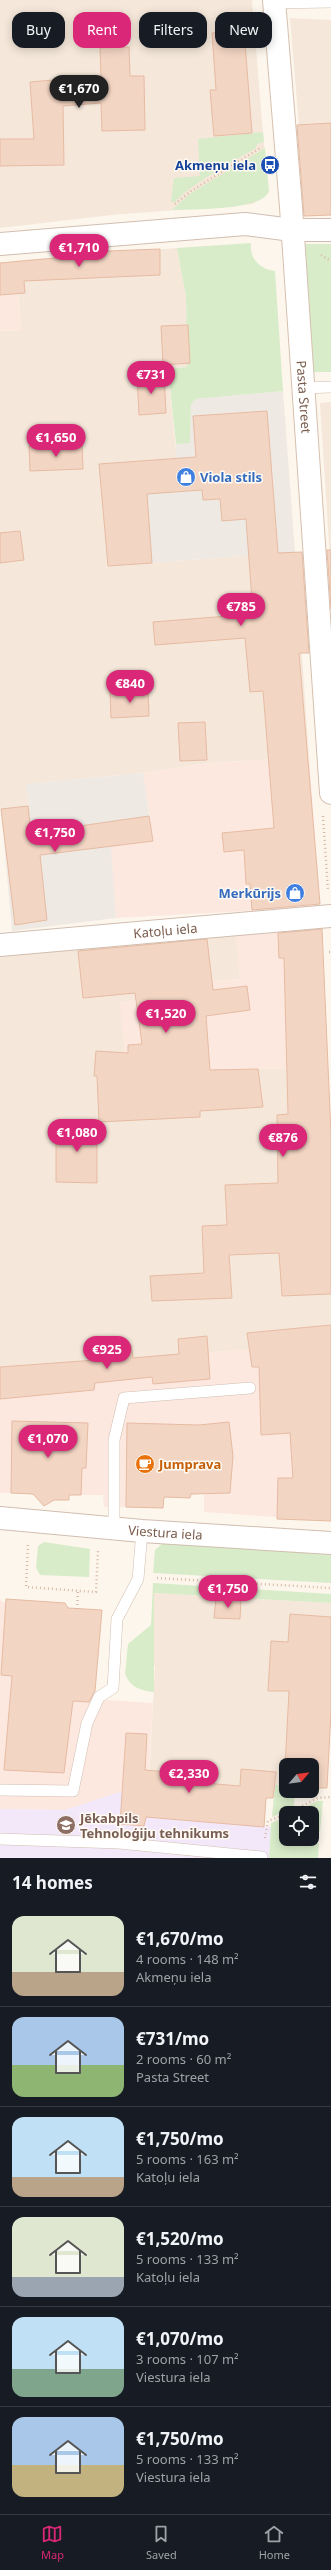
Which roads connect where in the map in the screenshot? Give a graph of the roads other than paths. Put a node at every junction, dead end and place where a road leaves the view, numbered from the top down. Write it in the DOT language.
graph roads {
  1 [pos="274,2"];
  2 [pos="331,2"];
  3 [pos="292,230"];
  4 [pos="331,230"];
  5 [pos="0,244"];
  6 [pos="303,388"];
  7 [pos="331,388"];
  8 [pos="331,793"];
  9 [pos="331,916"];
  10 [pos="0,945"];
  11 [pos="250,1388"];
  12 [pos="0,1518"];
  13 [pos="114,1528"];
  14 [pos="142,1531"];
  15 [pos="331,1543"];
  16 [pos="0,1790"];
  17 [pos="0,1838"];
  18 [pos="262,1857"];
  1 -- 2 [label="lane"];
  1 -- 3 [label="street, Pasta Street"];
  3 -- 4 [label="street"];
  3 -- 5 [label="street"];
  3 -- 6 [label="street, Pasta Street"];
  6 -- 7 [label="lane"];
  6 -- 8 [label="street, Pasta Street"];
  9 -- 10 [label="street, Katoļu iela"];
  11 -- 13 [label="lane"];
  12 -- 13 [label="street, Viestura iela"];
  13 -- 14 [label="street, Viestura iela"];
  14 -- 15 [label="street, Viestura iela"];
  14 -- 16 [label="lane"];
  17 -- 18 [label="lane"];
}
